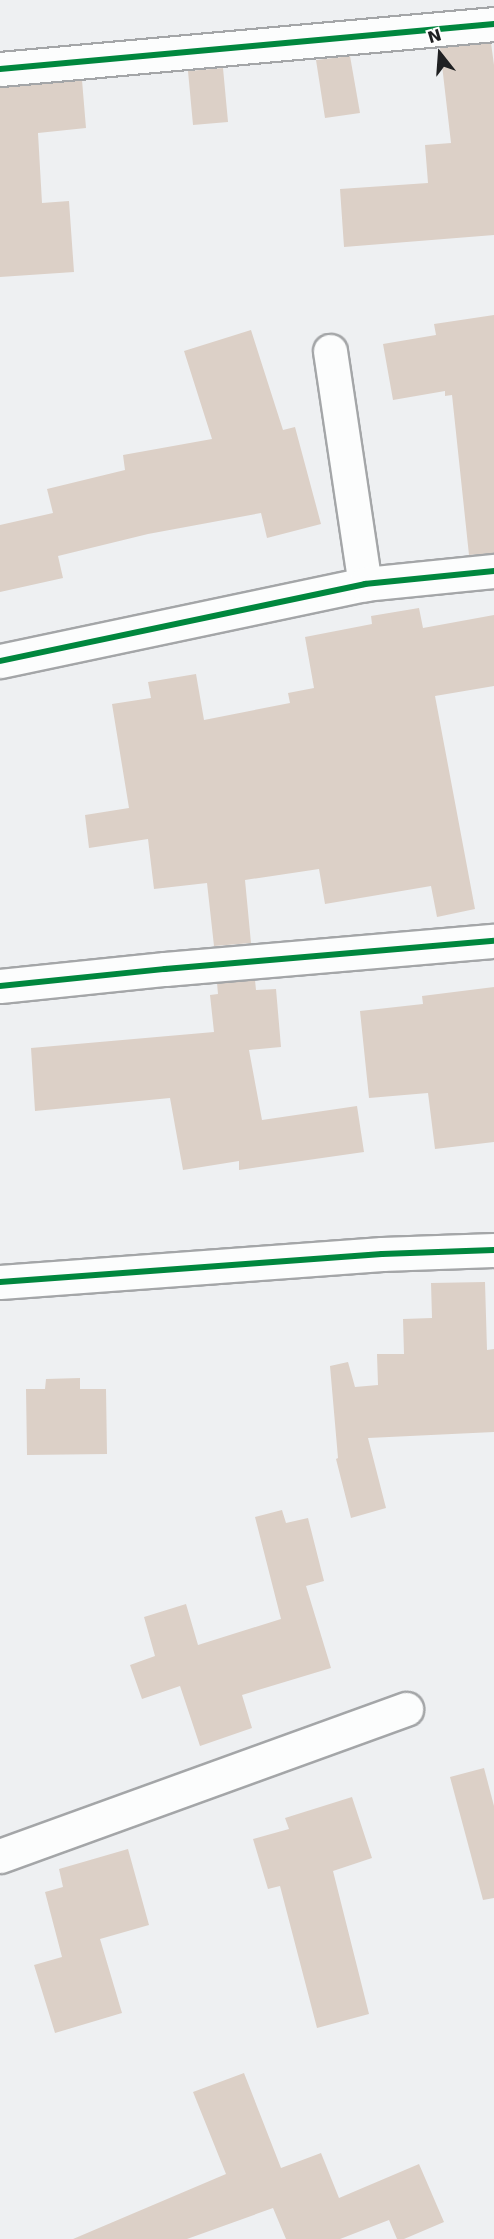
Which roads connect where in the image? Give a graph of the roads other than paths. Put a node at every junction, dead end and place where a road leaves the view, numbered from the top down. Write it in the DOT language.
graph roads {
  1 [pos="494,24"];
  2 [pos="0,69"];
  3 [pos="330,351"];
  4 [pos="494,572"];
  5 [pos="365,584"];
  6 [pos="0,661"];
  7 [pos="494,941"];
  8 [pos="0,986"];
  9 [pos="494,1250"];
  10 [pos="0,1282"];
  11 [pos="406,1709"];
  12 [pos="0,1856"];
  1 -- 2 [label="street"];
  3 -- 5 [label="street"];
  4 -- 5 [label="street"];
  5 -- 6 [label="street"];
  7 -- 8 [label="street"];
  9 -- 10 [label="street"];
  11 -- 12 [label="street"];
}
